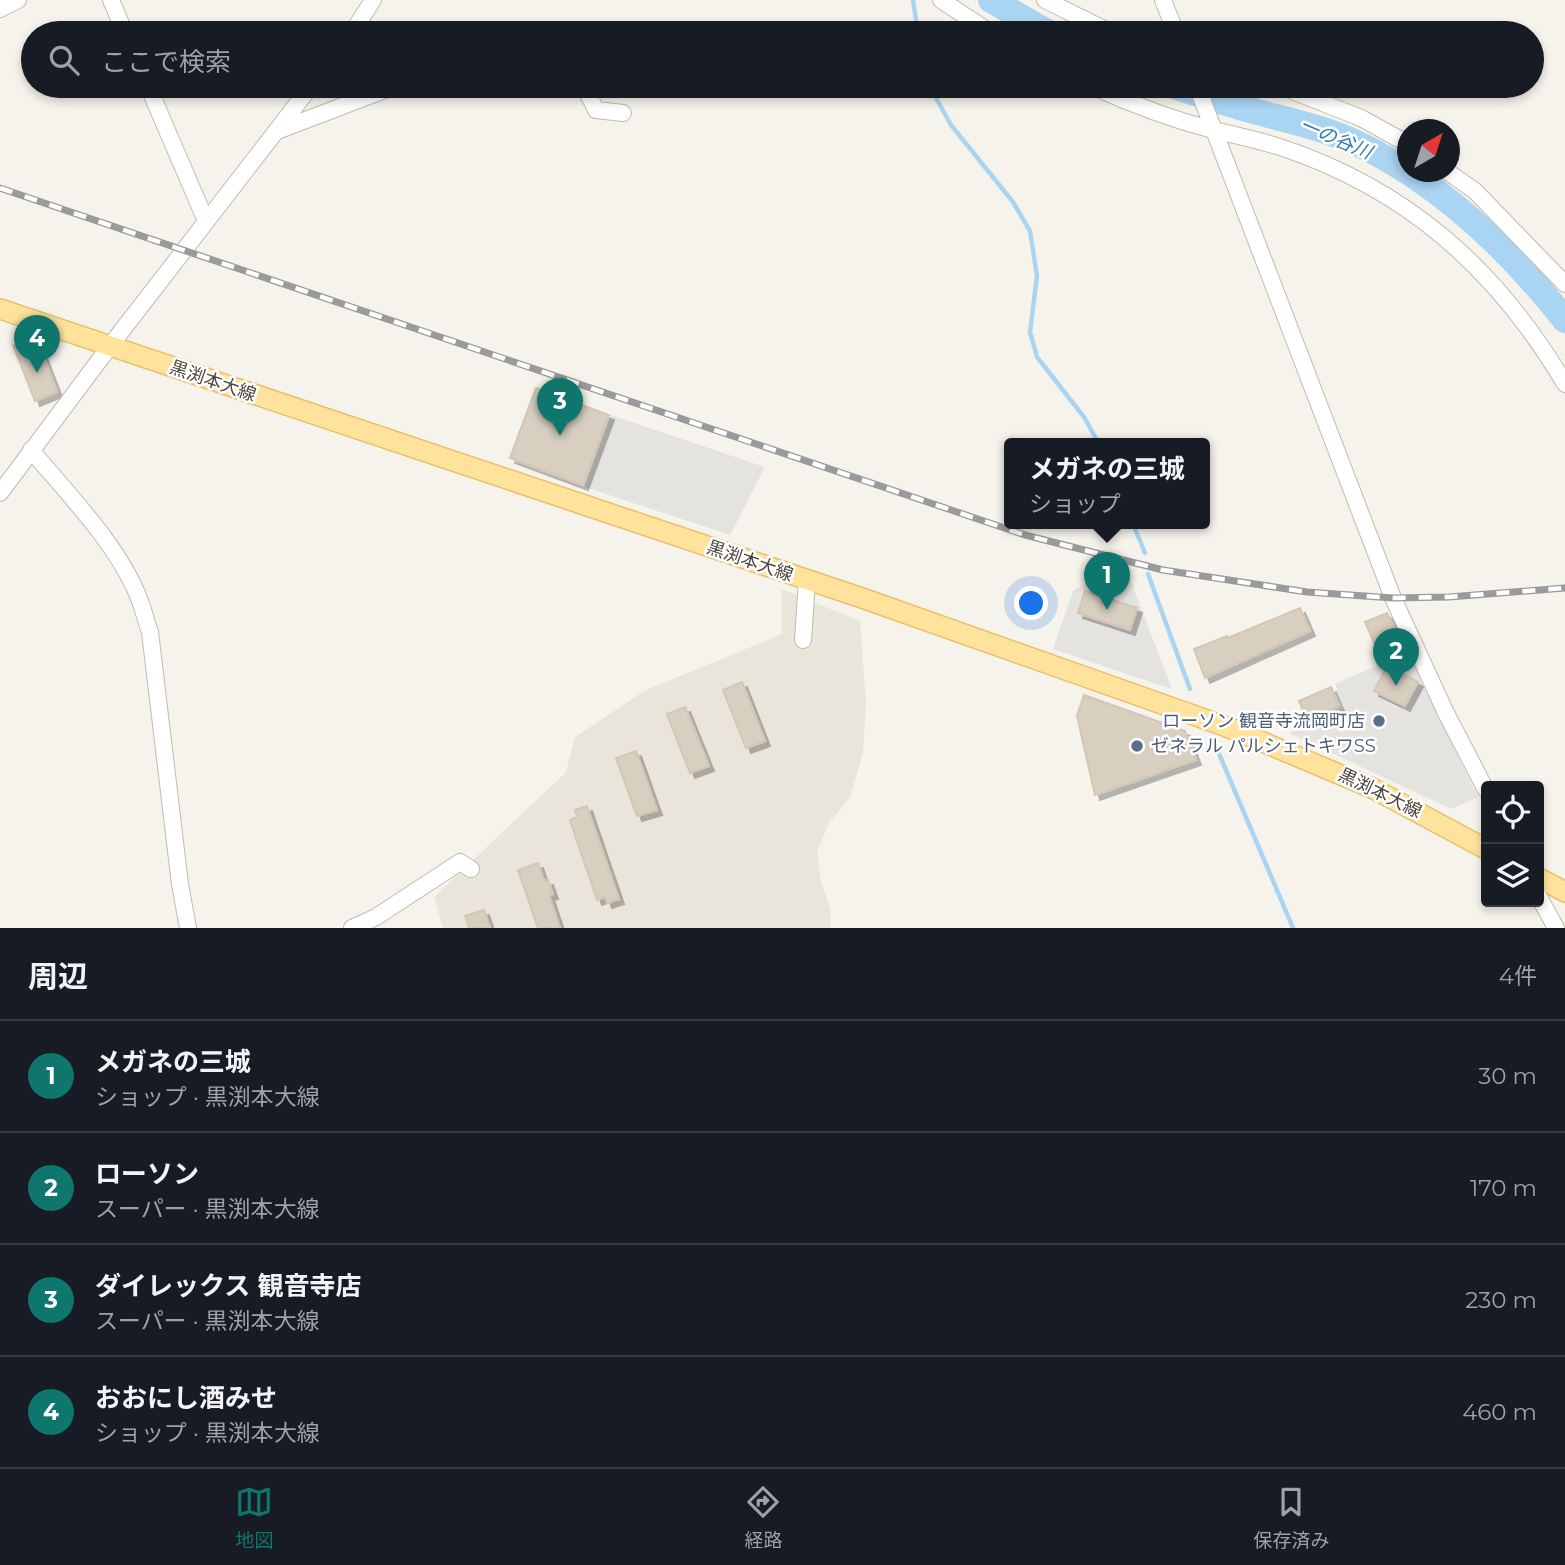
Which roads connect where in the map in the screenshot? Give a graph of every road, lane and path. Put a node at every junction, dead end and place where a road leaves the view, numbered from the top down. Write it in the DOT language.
graph roads {
  1 [pos="18,0"];
  2 [pos="111,0"];
  3 [pos="373,0"];
  4 [pos="942,0"];
  5 [pos="1045,0"];
  6 [pos="1163,0"];
  7 [pos="0,9"];
  8 [pos="120,21"];
  9 [pos="360,21"];
  10 [pos="973,21"];
  11 [pos="1088,21"];
  12 [pos="1171,21"];
  13 [pos="153,98"];
  14 [pos="303,98"];
  15 [pos="364,98"];
  16 [pos="590,98"];
  17 [pos="1121,98"];
  18 [pos="1202,98"];
  19 [pos="1311,98"];
  20 [pos="623,113"];
  21 [pos="1214,130"];
  22 [pos="277,131"];
  23 [pos="1397,138"];
  24 [pos="1460,180"];
  25 [pos="206,221"];
  26 [pos="1565,284"];
  27 [pos="0,309"];
  28 [pos="110,346"];
  29 [pos="1565,384"];
  30 [pos="31,450"];
  31 [pos="0,493"];
  32 [pos="807,580"];
  33 [pos="803,640"];
  34 [pos="1481,781"];
  35 [pos="1481,846"];
  36 [pos="471,869"];
  37 [pos="1544,881"];
  38 [pos="1565,892"];
  39 [pos="1544,906"];
  40 [pos="188,928"];
  41 [pos="352,928"];
  42 [pos="1556,928"];
  1 -- 7 [label="street"];
  2 -- 8 [label="street"];
  3 -- 9 [label="street"];
  4 -- 10 [label="street"];
  5 -- 11 [label="street"];
  6 -- 12 [label="street"];
  13 -- 25 [label="street"];
  14 -- 22 [label="street"];
  15 -- 22 [label="street"];
  16 -- 20 [label="street"];
  17 -- 21 [label="street"];
  18 -- 21 [label="street"];
  19 -- 23 [label="street"];
  21 -- 29 [label="street"];
  21 -- 34 [label="street"];
  22 -- 25 [label="street"];
  24 -- 26 [label="street"];
  25 -- 28 [label="street"];
  27 -- 28 [label="main road, 黒渕本大線"];
  28 -- 30 [label="street"];
  28 -- 32 [label="main road, 黒渕本大線"];
  30 -- 31 [label="street"];
  30 -- 40 [label="street"];
  32 -- 33 [label="street"];
  32 -- 35 [label="main road, 黒渕本大線"];
  36 -- 41 [label="street"];
  37 -- 38 [label="main road"];
  39 -- 42 [label="street"];
}
